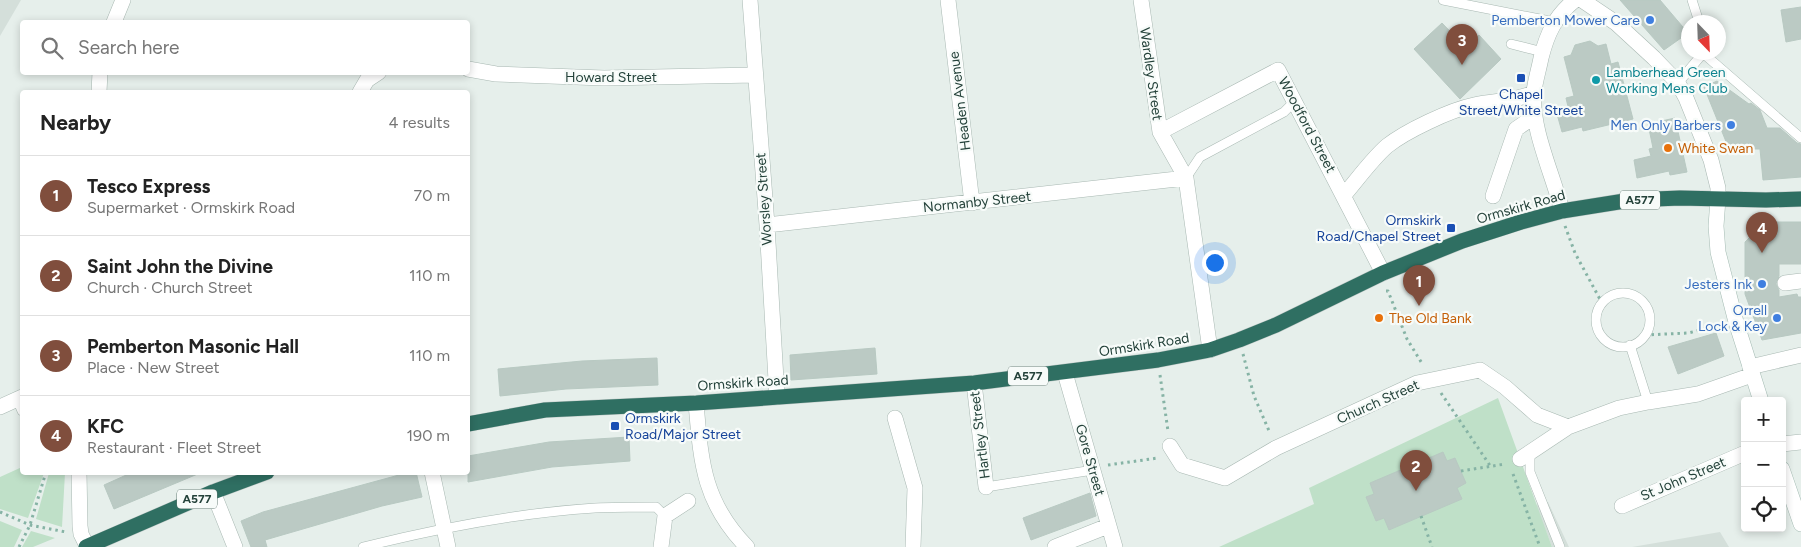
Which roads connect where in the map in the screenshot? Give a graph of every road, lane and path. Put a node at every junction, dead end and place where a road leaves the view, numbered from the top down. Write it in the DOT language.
graph roads {
  1 [pos="123,0"];
  2 [pos="750,0"];
  3 [pos="948,0"];
  4 [pos="1141,0"];
  5 [pos="1443,0"];
  6 [pos="1574,0"];
  7 [pos="1582,0"];
  8 [pos="1692,0"];
  9 [pos="1697,15"];
  10 [pos="115,20"];
  11 [pos="1555,22"];
  12 [pos="1511,44"];
  13 [pos="1543,52"];
  14 [pos="1698,60"];
  15 [pos="1712,60"];
  16 [pos="470,69"];
  17 [pos="100,75"];
  18 [pos="374,75"];
  19 [pos="755,75"];
  20 [pos="1678,83"];
  21 [pos="99,90"];
  22 [pos="361,90"];
  23 [pos="1534,93"];
  24 [pos="1294,101"];
  25 [pos="1536,116"];
  26 [pos="1160,132"];
  27 [pos="1801,138"];
  28 [pos="1186,178"];
  29 [pos="1344,195"];
  30 [pos="1493,196"];
  31 [pos="1718,199"];
  32 [pos="1801,199"];
  33 [pos="972,203"];
  34 [pos="1562,211"];
  35 [pos="767,225"];
  36 [pos="1383,273"];
  37 [pos="1801,281"];
  38 [pos="1785,282"];
  39 [pos="1380,294"];
  40 [pos="1602,303"];
  41 [pos="1736,322"];
  42 [pos="1645,335"];
  43 [pos="1239,340"];
  44 [pos="1630,346"];
  45 [pos="1210,350"];
  46 [pos="1801,355"];
  47 [pos="1158,360"];
  48 [pos="1751,371"];
  49 [pos="1065,373"];
  50 [pos="1432,380"];
  51 [pos="974,383"];
  52 [pos="777,397"];
  53 [pos="1759,397"];
  54 [pos="20,402"];
  55 [pos="1648,402"];
  56 [pos="696,403"];
  57 [pos="0,407"];
  58 [pos="895,418"];
  59 [pos="470,424"];
  60 [pos="1568,427"];
  61 [pos="1801,442"];
  62 [pos="1786,444"];
  63 [pos="1276,448"];
  64 [pos="1173,451"];
  65 [pos="1741,455"];
  66 [pos="1518,462"];
  67 [pos="1491,466"];
  68 [pos="1093,470"];
  69 [pos="1461,471"];
  70 [pos="45,475"];
  71 [pos="80,475"];
  72 [pos="259,475"];
  73 [pos="433,475"];
  74 [pos="1786,481"];
  75 [pos="986,487"];
  76 [pos="213,492"];
  77 [pos="688,501"];
  78 [pos="1622,506"];
  79 [pos="0,512"];
  80 [pos="665,516"];
  81 [pos="1421,516"];
  82 [pos="1801,524"];
  83 [pos="30,525"];
  84 [pos="1108,526"];
  85 [pos="445,528"];
  86 [pos="85,543"];
  87 [pos="19,547"];
  88 [pos="235,547"];
  89 [pos="363,547"];
  90 [pos="448,547"];
  91 [pos="661,547"];
  92 [pos="747,547"];
  93 [pos="913,547"];
  94 [pos="1055,547"];
  95 [pos="1114,547"];
  96 [pos="1432,547"];
  97 [pos="1540,547"];
  98 [pos="1560,547"];
  1 -- 10 [label="street"];
  2 -- 19 [label="street, Worsley Street"];
  3 -- 33 [label="street, Headen Avenue"];
  4 -- 26 [label="street, Wardley Street"];
  5 -- 11 [label="lane"];
  6 -- 11 [label="street"];
  7 -- 20 [label="street"];
  8 -- 9 [label="lane"];
  11 -- 13 [label="street"];
  12 -- 13 [label="lane"];
  13 -- 23 [label="street"];
  14 -- 20 [label="lane"];
  15 -- 27 [label="lane"];
  16 -- 19 [label="street, Howard Street"];
  17 -- 21 [label="street"];
  18 -- 22 [label="street"];
  19 -- 35 [label="street, Worsley Street"];
  20 -- 31 [label="street"];
  23 -- 25 [label="street"];
  23 -- 29 [label="street"];
  24 -- 26 [label="street, Woodford Street"];
  24 -- 28 [label="lane"];
  24 -- 29 [label="street, Woodford Street"];
  25 -- 30 [label="street"];
  25 -- 34 [label="street"];
  26 -- 28 [label="street, Wardley Street"];
  28 -- 33 [label="street, Normanby Street"];
  28 -- 45 [label="street, Wardley Street"];
  29 -- 36 [label="street, Woodford Street"];
  31 -- 32 [label="highway, Ormskirk Road / A577"];
  31 -- 34 [label="highway, Ormskirk Road / A577"];
  31 -- 41 [label="street"];
  33 -- 35 [label="street, Normanby Street"];
  34 -- 36 [label="highway, Ormskirk Road / A577"];
  34 -- 40 [label="path"];
  35 -- 52 [label="street, Worsley Street"];
  36 -- 43 [label="highway, Ormskirk Road / A577"];
  37 -- 38 [label="street"];
  39 -- 50 [label="path"];
  40 -- 42 [label="lane"];
  40 -- 44 [label="lane"];
  41 -- 42 [label="path"];
  41 -- 48 [label="street"];
  42 -- 44 [label="lane"];
  43 -- 45 [label="highway, Ormskirk Road / A577"];
  43 -- 63 [label="path"];
  44 -- 55 [label="lane"];
  45 -- 47 [label="highway, Ormskirk Road / A577"];
  46 -- 48 [label="street"];
  47 -- 49 [label="highway, Ormskirk Road / A577"];
  47 -- 64 [label="path"];
  48 -- 53 [label="street"];
  48 -- 55 [label="street"];
  49 -- 51 [label="highway, Ormskirk Road / A577"];
  49 -- 68 [label="street, Gore Street"];
  50 -- 60 [label="street, Church Street"];
  50 -- 63 [label="street, Church Street"];
  50 -- 67 [label="path"];
  51 -- 52 [label="highway, Ormskirk Road / A577"];
  51 -- 75 [label="street, Hartley Street"];
  52 -- 56 [label="highway, Ormskirk Road / A577"];
  54 -- 57 [label="street"];
  55 -- 60 [label="street"];
  56 -- 59 [label="highway, Ormskirk Road / A577"];
  56 -- 92 [label="street"];
  58 -- 93 [label="street"];
  60 -- 66 [label="street"];
  61 -- 62 [label="street"];
  63 -- 64 [label="street, Church Street"];
  64 -- 68 [label="path"];
  65 -- 78 [label="street, St John Street"];
  66 -- 67 [label="path"];
  66 -- 97 [label="path"];
  66 -- 98 [label="lane"];
  67 -- 69 [label="path"];
  68 -- 75 [label="lane"];
  68 -- 84 [label="street, Gore Street"];
  70 -- 83 [label="path"];
  71 -- 86 [label="street"];
  72 -- 76 [label="highway, A577"];
  73 -- 85 [label="street"];
  74 -- 82 [label="street"];
  76 -- 86 [label="highway, A577"];
  76 -- 88 [label="street"];
  77 -- 80 [label="street"];
  79 -- 83 [label="path"];
  80 -- 85 [label="lane"];
  80 -- 91 [label="street"];
  81 -- 96 [label="path"];
  83 -- 86 [label="path"];
  83 -- 87 [label="path"];
  84 -- 94 [label="street"];
  84 -- 95 [label="street, Gore Street"];
  85 -- 89 [label="lane"];
  85 -- 90 [label="street"];
}
